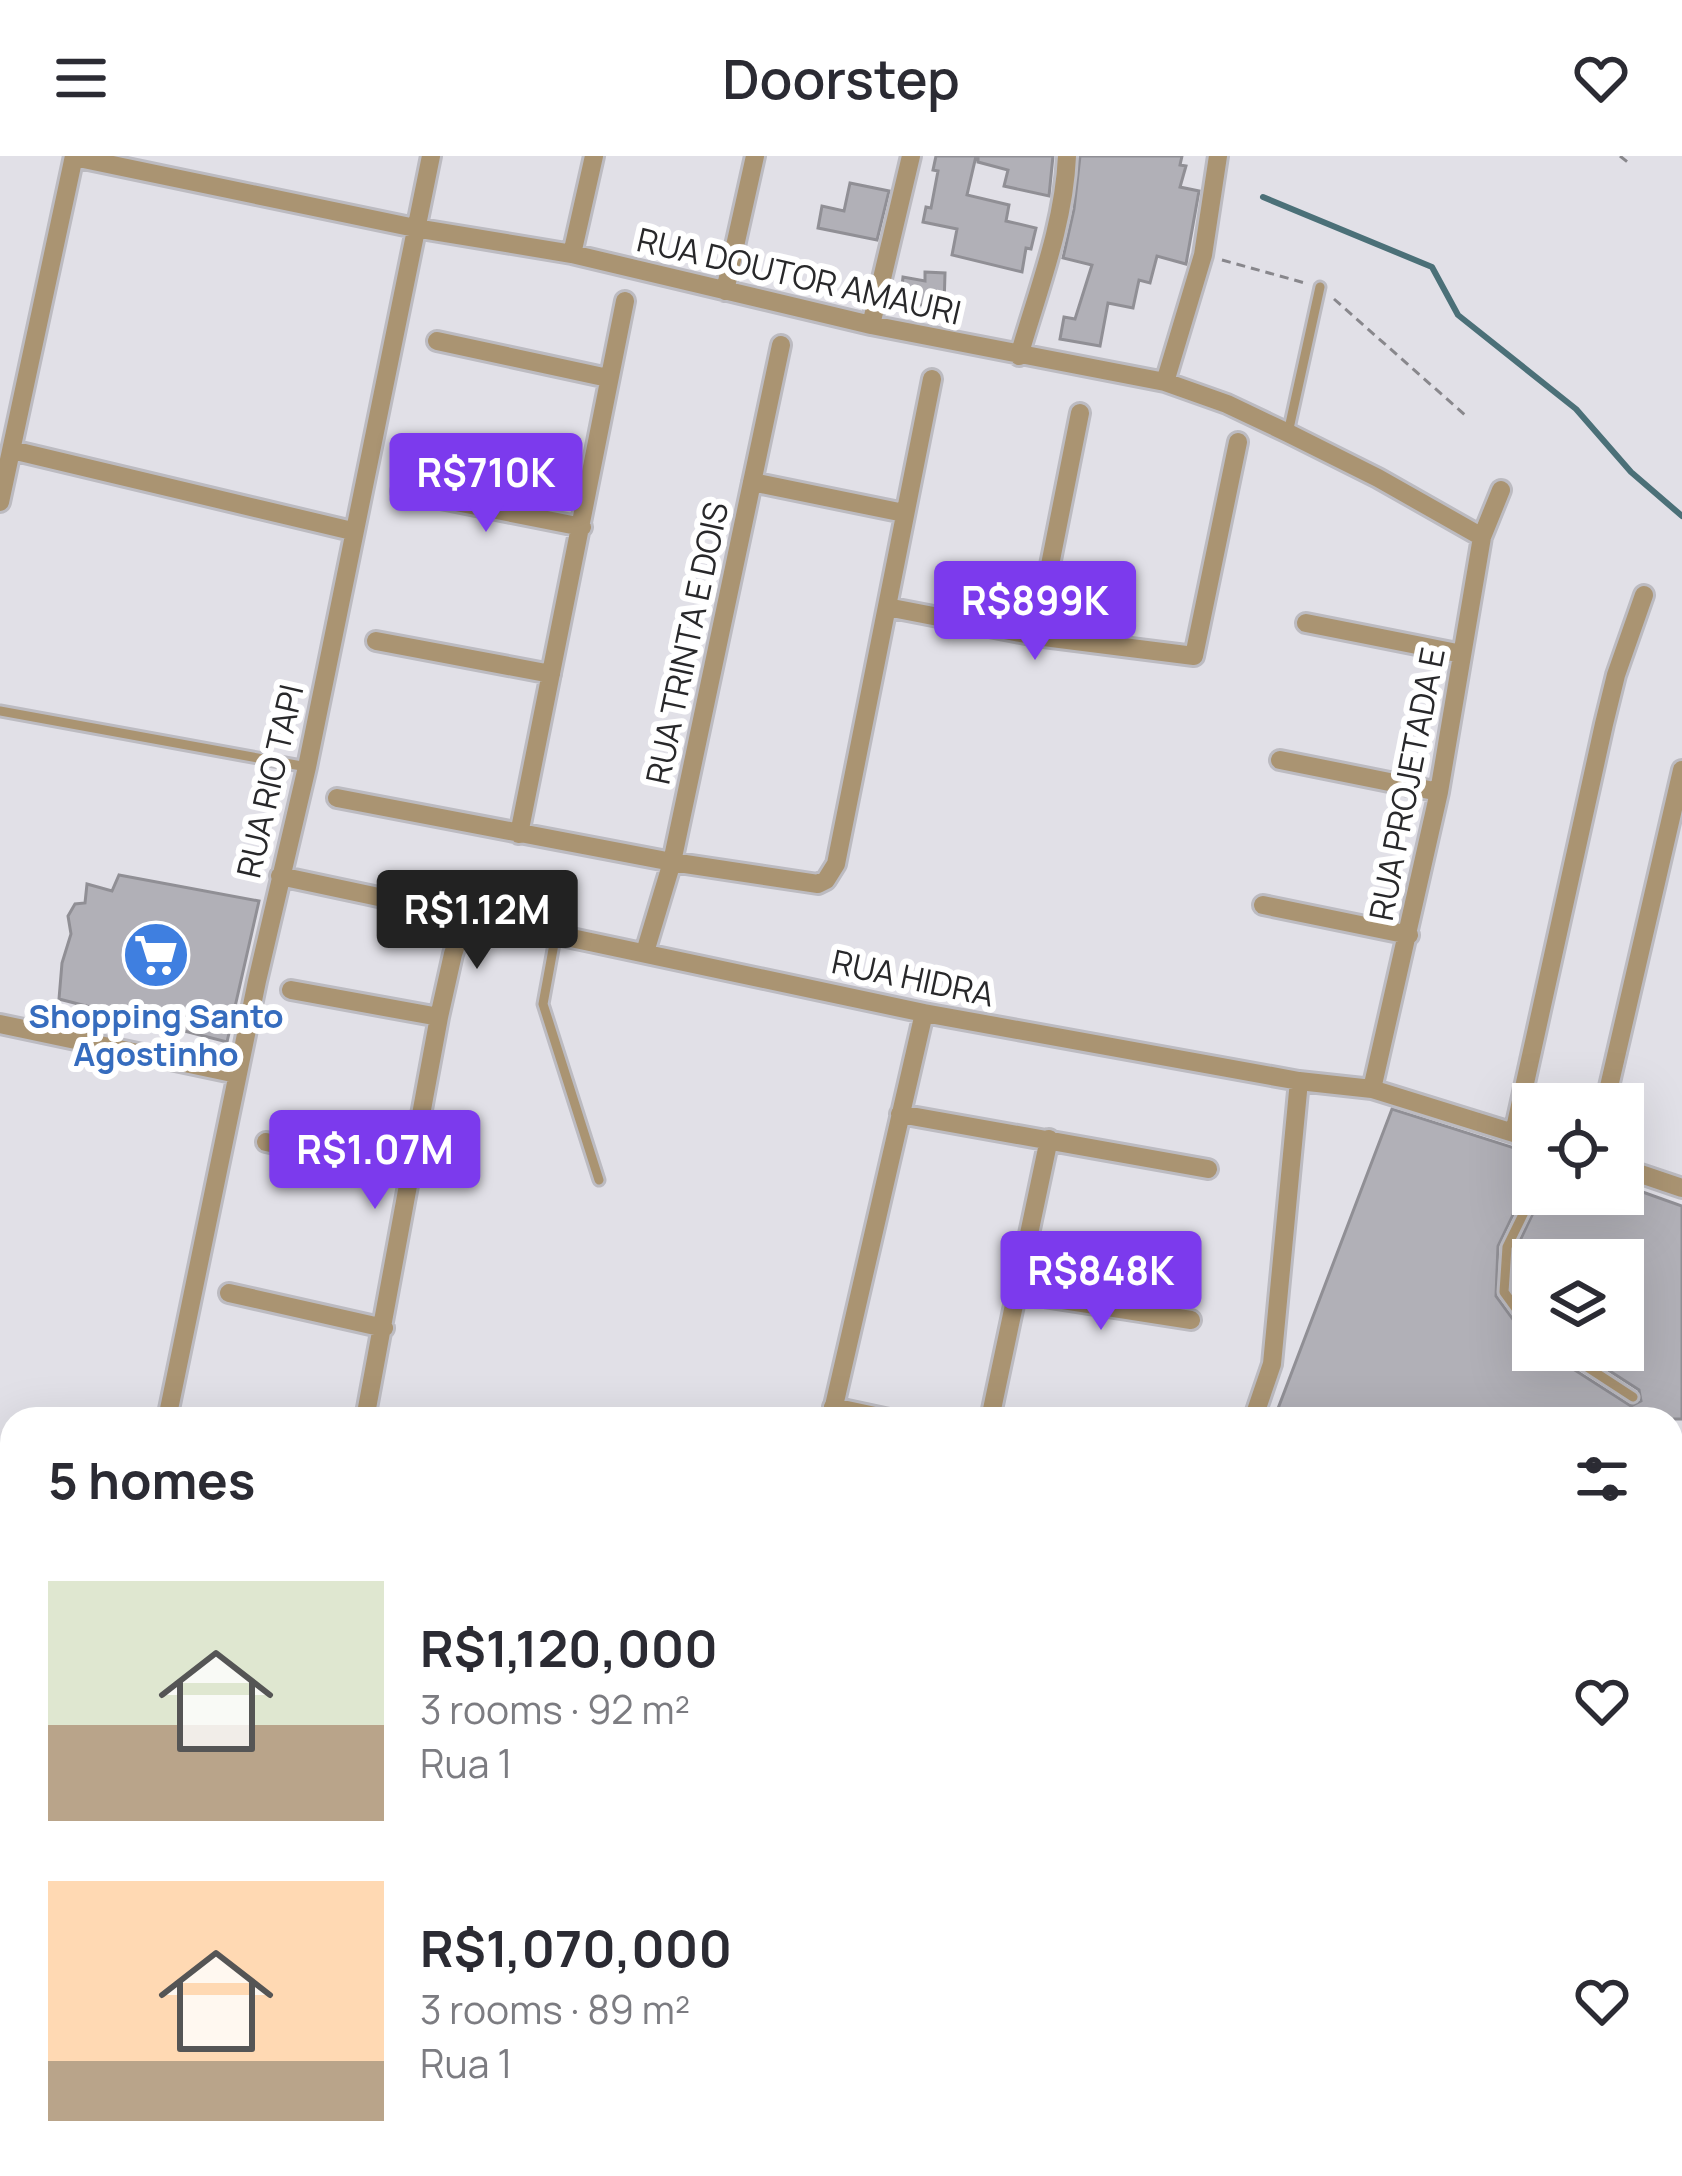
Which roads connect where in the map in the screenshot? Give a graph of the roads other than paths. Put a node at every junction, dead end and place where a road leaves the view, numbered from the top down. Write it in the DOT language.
graph roads {
  1 [pos="74,156"];
  2 [pos="431,156"];
  3 [pos="594,156"];
  4 [pos="755,156"];
  5 [pos="911,156"];
  6 [pos="1067,156"];
  7 [pos="1218,156"];
  8 [pos="416,228"];
  9 [pos="572,254"];
  10 [pos="1320,287"];
  11 [pos="725,292"];
  12 [pos="625,302"];
  13 [pos="871,325"];
  14 [pos="437,341"];
  15 [pos="781,345"];
  16 [pos="1018,356"];
  17 [pos="608,378"];
  18 [pos="932,379"];
  19 [pos="1165,382"];
  20 [pos="1080,413"];
  21 [pos="1288,433"];
  22 [pos="1238,442"];
  23 [pos="12,450"];
  24 [pos="752,482"];
  25 [pos="1501,490"];
  26 [pos="401,491"];
  27 [pos="0,502"];
  28 [pos="904,513"];
  29 [pos="582,527"];
  30 [pos="352,531"];
  31 [pos="1482,537"];
  32 [pos="1644,595"];
  33 [pos="887,607"];
  34 [pos="1306,623"];
  35 [pos="1036,636"];
  36 [pos="376,641"];
  37 [pos="1462,654"];
  38 [pos="551,674"];
  39 [pos="0,711"];
  40 [pos="1280,760"];
  41 [pos="307,767"];
  42 [pos="1682,770"];
  43 [pos="1439,792"];
  44 [pos="337,798"];
  45 [pos="1677,814"];
  46 [pos="519,834"];
  47 [pos="672,862"];
  48 [pos="280,876"];
  49 [pos="1263,905"];
  50 [pos="467,914"];
  51 [pos="556,932"];
  52 [pos="1409,935"];
  53 [pos="645,952"];
  54 [pos="291,990"];
  55 [pos="924,1013"];
  56 [pos="440,1017"];
  57 [pos="0,1024"];
  58 [pos="237,1074"];
  59 [pos="1299,1081"];
  60 [pos="1533,1083"];
  61 [pos="1611,1083"];
  62 [pos="1372,1089"];
  63 [pos="900,1114"];
  64 [pos="1512,1133"];
  65 [pos="1049,1139"];
  66 [pos="266,1142"];
  67 [pos="1208,1169"];
  68 [pos="409,1172"];
  69 [pos="1644,1175"];
  70 [pos="599,1180"];
  71 [pos="1682,1188"];
  72 [pos="1522,1215"];
  73 [pos="229,1293"];
  74 [pos="1018,1293"];
  75 [pos="1512,1303"];
  76 [pos="1191,1320"];
  77 [pos="384,1328"];
  78 [pos="1594,1371"];
  79 [pos="1634,1397"];
  80 [pos="169,1407"];
  81 [pos="368,1407"];
  82 [pos="833,1407"];
  83 [pos="992,1407"];
  84 [pos="1257,1407"];
  1 -- 8 [label="street, RUA DOUTOR AMAURI"];
  1 -- 23 [label="street"];
  2 -- 8 [label="street, RUA RIO TAPI"];
  3 -- 9 [label="street"];
  4 -- 11 [label="street"];
  5 -- 13 [label="street"];
  6 -- 16 [label="street"];
  7 -- 19 [label="street"];
  8 -- 9 [label="street, RUA DOUTOR AMAURI"];
  8 -- 30 [label="street, RUA RIO TAPI"];
  9 -- 11 [label="street, RUA DOUTOR AMAURI"];
  10 -- 21 [label="lane"];
  11 -- 13 [label="street, RUA DOUTOR AMAURI"];
  12 -- 17 [label="street"];
  13 -- 16 [label="street, RUA DOUTOR AMAURI"];
  14 -- 17 [label="street"];
  15 -- 24 [label="street, RUA TRINTA E DOIS"];
  16 -- 19 [label="street, RUA DOUTOR AMAURI"];
  17 -- 29 [label="street"];
  18 -- 28 [label="street"];
  19 -- 21 [label="street, RUA DOUTOR AMAURI"];
  20 -- 35 [label="street"];
  21 -- 31 [label="street, RUA DOUTOR AMAURI"];
  22 -- 35 [label="street"];
  23 -- 27 [label="street"];
  23 -- 30 [label="street"];
  24 -- 28 [label="street"];
  24 -- 47 [label="street, RUA TRINTA E DOIS"];
  25 -- 31 [label="street, RUA PROJETADA E"];
  26 -- 29 [label="street"];
  28 -- 33 [label="street"];
  29 -- 38 [label="street"];
  30 -- 41 [label="street, RUA RIO TAPI"];
  31 -- 37 [label="street, RUA PROJETADA E"];
  32 -- 60 [label="street"];
  33 -- 35 [label="street"];
  33 -- 47 [label="street"];
  34 -- 37 [label="street"];
  36 -- 38 [label="street"];
  37 -- 43 [label="street, RUA PROJETADA E"];
  38 -- 46 [label="street"];
  39 -- 41 [label="lane"];
  40 -- 43 [label="street"];
  41 -- 48 [label="street, RUA RIO TAPI"];
  42 -- 45 [label="street"];
  43 -- 52 [label="street, RUA PROJETADA E"];
  44 -- 46 [label="street"];
  45 -- 61 [label="street"];
  46 -- 47 [label="street"];
  47 -- 53 [label="street, RUA TRINTA E DOIS"];
  48 -- 50 [label="street, RUA HIDRA"];
  48 -- 58 [label="street, RUA RIO TAPI"];
  49 -- 52 [label="street"];
  50 -- 51 [label="street, RUA HIDRA"];
  50 -- 56 [label="street"];
  51 -- 53 [label="street, RUA HIDRA"];
  51 -- 70 [label="lane"];
  52 -- 62 [label="street, RUA PROJETADA E"];
  53 -- 55 [label="street, RUA HIDRA"];
  54 -- 56 [label="street"];
  55 -- 59 [label="street, RUA HIDRA"];
  55 -- 63 [label="street"];
  56 -- 68 [label="street"];
  57 -- 58 [label="street"];
  58 -- 80 [label="street, RUA RIO TAPI"];
  59 -- 62 [label="street, RUA HIDRA"];
  59 -- 84 [label="street"];
  62 -- 64 [label="street, RUA HIDRA"];
  63 -- 65 [label="street"];
  63 -- 82 [label="street"];
  65 -- 67 [label="street"];
  65 -- 74 [label="street"];
  66 -- 68 [label="street"];
  68 -- 77 [label="street"];
  69 -- 71 [label="street"];
  72 -- 75 [label="lane"];
  73 -- 77 [label="street"];
  74 -- 76 [label="street"];
  74 -- 83 [label="street"];
  77 -- 81 [label="street"];
  78 -- 79 [label="lane"];
}
